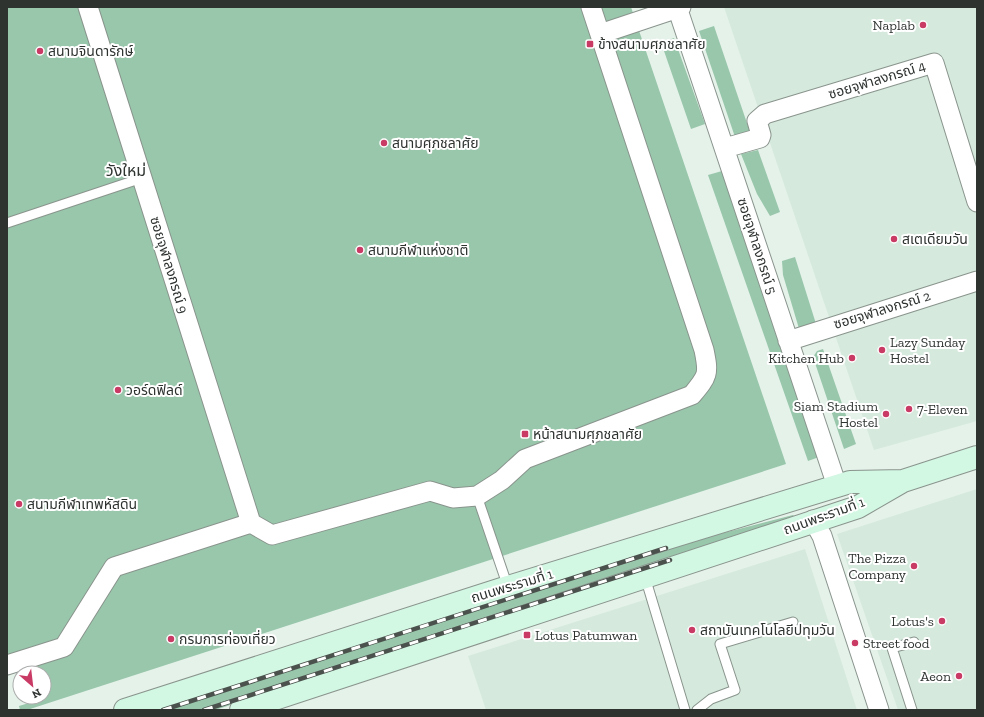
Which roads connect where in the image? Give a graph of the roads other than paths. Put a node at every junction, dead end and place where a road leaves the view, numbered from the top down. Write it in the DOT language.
graph roads {
  1 [pos="88,7"];
  2 [pos="591,7"];
  3 [pos="678,7"];
  4 [pos="600,34"];
  5 [pos="725,148"];
  6 [pos="972,169"];
  7 [pos="142,178"];
  8 [pos="977,202"];
  9 [pos="7,224"];
  10 [pos="977,281"];
  11 [pos="788,341"];
  12 [pos="977,456"];
  13 [pos="903,481"];
  14 [pos="837,486"];
  15 [pos="477,496"];
  16 [pos="797,498"];
  17 [pos="809,522"];
  18 [pos="251,523"];
  19 [pos="645,577"];
  20 [pos="508,587"];
  21 [pos="793,622"];
  22 [pos="914,642"];
  23 [pos="7,665"];
  24 [pos="125,710"];
  25 [pos="241,710"];
  26 [pos="685,710"];
  27 [pos="697,710"];
  28 [pos="879,710"];
  29 [pos="912,710"];
  1 -- 7 [label="street, ซอยจุฬาลงกรณ์ 9"];
  2 -- 4 [label="street"];
  3 -- 4 [label="street"];
  3 -- 5 [label="street, ซอยจุฬาลงกรณ์ 5"];
  4 -- 15 [label="street"];
  5 -- 6 [label="street, ซอยจุฬาลงกรณ์ 4"];
  5 -- 11 [label="street, ซอยจุฬาลงกรณ์ 5"];
  6 -- 8 [label="street"];
  7 -- 9 [label="lane"];
  7 -- 18 [label="street, ซอยจุฬาลงกรณ์ 9"];
  10 -- 11 [label="street, ซอยจุฬาลงกรณ์ 2"];
  11 -- 14 [label="street, ซอยจุฬาลงกรณ์ 5"];
  12 -- 13 [label="main road, ถนนพระรามที่ 1"];
  13 -- 14 [label="main road, ถนนพระรามที่ 1"];
  13 -- 17 [label="main road, ถนนพระรามที่ 1"];
  14 -- 16 [label="main road, ถนนพระรามที่ 1"];
  15 -- 18 [label="street"];
  15 -- 20 [label="lane"];
  16 -- 17 [label="main road"];
  16 -- 20 [label="main road, ถนนพระรามที่ 1"];
  17 -- 19 [label="main road, ถนนพระรามที่ 1"];
  17 -- 28 [label="street"];
  18 -- 23 [label="street"];
  19 -- 25 [label="main road, ถนนพระรามที่ 1"];
  19 -- 26 [label="lane"];
  20 -- 24 [label="main road, ถนนพระรามที่ 1"];
  21 -- 27 [label="lane"];
  22 -- 29 [label="lane"];
}
